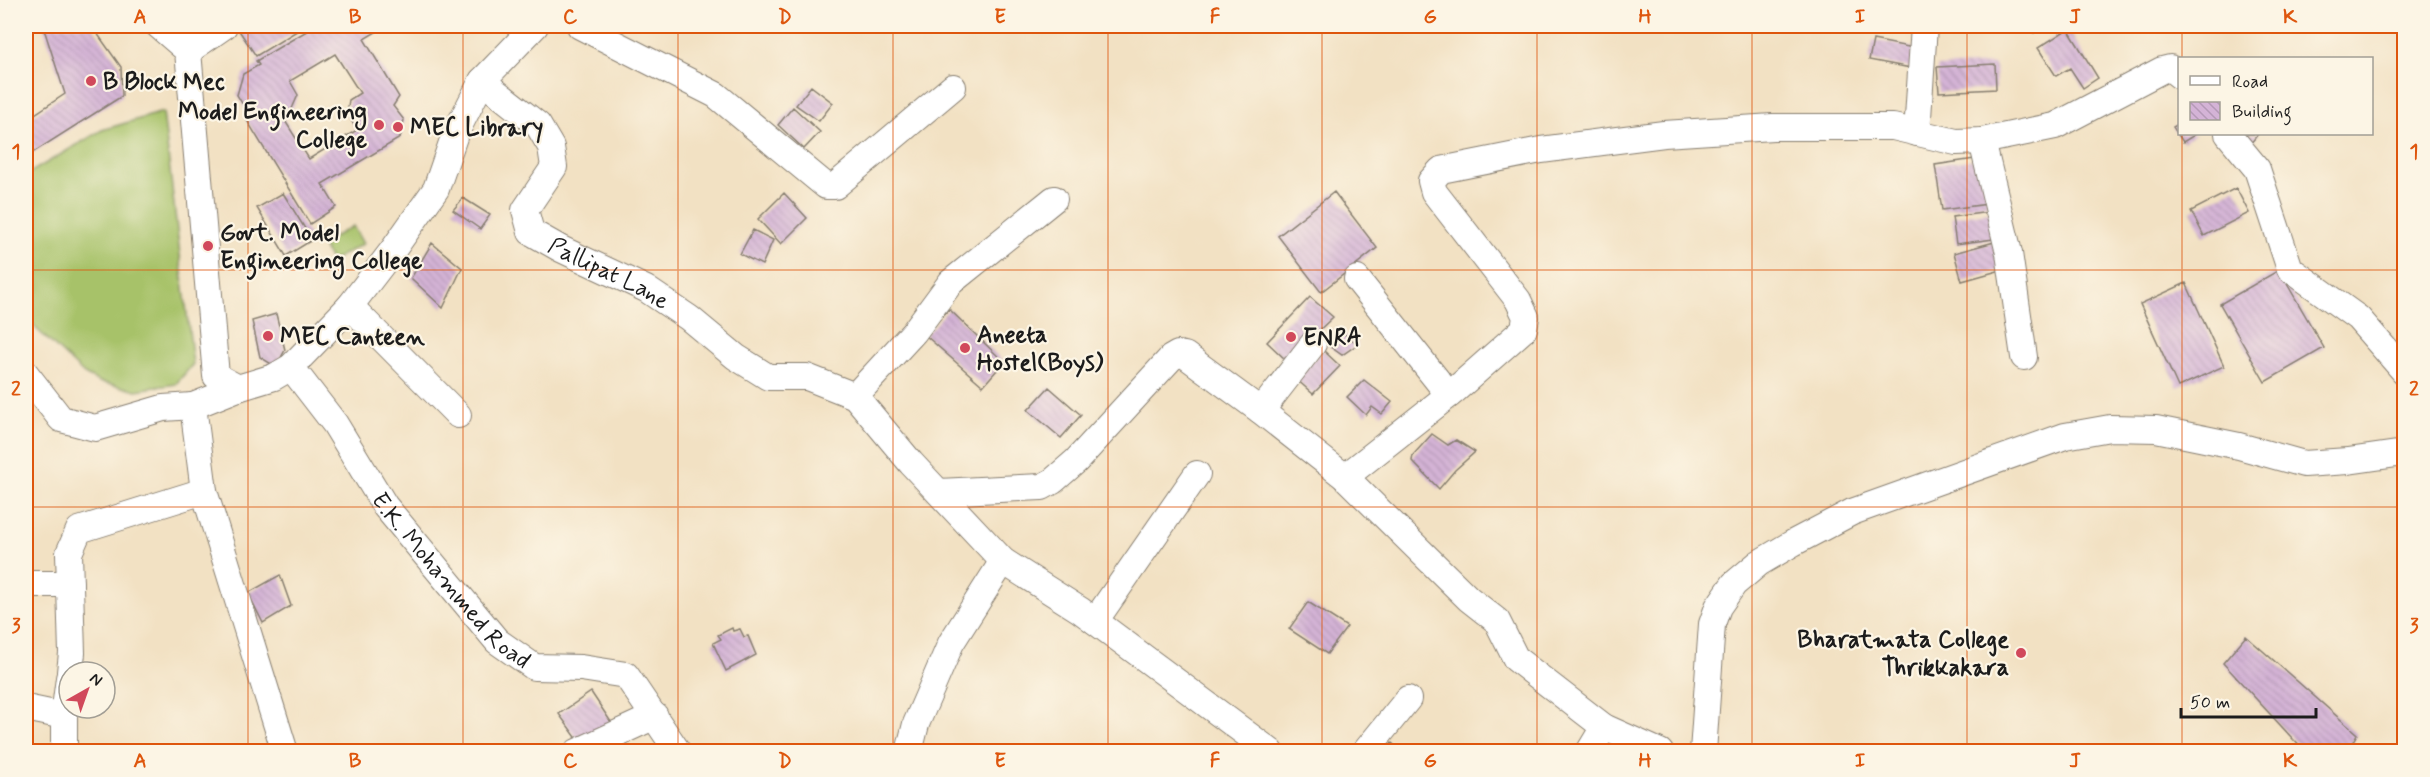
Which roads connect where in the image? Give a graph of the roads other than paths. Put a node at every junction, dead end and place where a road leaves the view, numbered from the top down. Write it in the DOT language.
graph roads {
  1 [pos="159,26"];
  2 [pos="224,26"];
  3 [pos="535,26"];
  4 [pos="580,26"];
  5 [pos="1924,26"];
  6 [pos="188,51"];
  7 [pos="2178,75"];
  8 [pos="482,81"];
  9 [pos="953,87"];
  10 [pos="1917,133"];
  11 [pos="2229,135"];
  12 [pos="1982,141"];
  13 [pos="1054,199"];
  14 [pos="1357,279"];
  15 [pos="350,306"];
  16 [pos="1313,344"];
  17 [pos="2024,357"];
  18 [pos="291,367"];
  19 [pos="2404,371"];
  20 [pos="26,374"];
  21 [pos="238,388"];
  22 [pos="1449,395"];
  23 [pos="855,396"];
  24 [pos="194,406"];
  25 [pos="1261,411"];
  26 [pos="458,416"];
  27 [pos="2404,453"];
  28 [pos="1197,474"];
  29 [pos="1345,477"];
  30 [pos="204,491"];
  31 [pos="939,492"];
  32 [pos="1003,561"];
  33 [pos="26,584"];
  34 [pos="70,584"];
  35 [pos="1095,621"];
  36 [pos="71,660"];
  37 [pos="1408,699"];
  38 [pos="26,708"];
  39 [pos="57,715"];
  40 [pos="655,716"];
  41 [pos="64,720"];
  42 [pos="1604,727"];
  43 [pos="64,752"];
  44 [pos="285,752"];
  45 [pos="577,752"];
  46 [pos="678,752"];
  47 [pos="909,752"];
  48 [pos="1271,752"];
  49 [pos="1365,752"];
  50 [pos="1589,752"];
  51 [pos="1660,752"];
  52 [pos="1703,752"];
  1 -- 6 [label="street"];
  2 -- 6 [label="street"];
  3 -- 8 [label="street"];
  4 -- 9 [label="street"];
  5 -- 10 [label="street"];
  6 -- 21 [label="street"];
  7 -- 12 [label="street"];
  8 -- 15 [label="street"];
  8 -- 23 [label="street, Pallipat Lane"];
  10 -- 12 [label="street"];
  10 -- 22 [label="street"];
  11 -- 19 [label="street"];
  12 -- 17 [label="street"];
  13 -- 23 [label="street"];
  14 -- 22 [label="street"];
  15 -- 18 [label="street"];
  15 -- 26 [label="street"];
  16 -- 25 [label="street"];
  18 -- 21 [label="street"];
  18 -- 40 [label="street, E.K. Mohammed Road"];
  20 -- 24 [label="street"];
  21 -- 24 [label="street"];
  22 -- 29 [label="street"];
  23 -- 31 [label="street"];
  24 -- 30 [label="street"];
  25 -- 29 [label="street"];
  25 -- 31 [label="street"];
  27 -- 52 [label="street"];
  28 -- 35 [label="street"];
  29 -- 42 [label="street"];
  30 -- 34 [label="street"];
  30 -- 44 [label="street"];
  31 -- 32 [label="street"];
  32 -- 35 [label="street"];
  32 -- 47 [label="street"];
  33 -- 34 [label="street"];
  34 -- 36 [label="street"];
  35 -- 48 [label="street"];
  37 -- 49 [label="street"];
  38 -- 39 [label="street"];
  40 -- 45 [label="street"];
  40 -- 46 [label="street, E.K. Mohammed Road"];
  41 -- 43 [label="street"];
  42 -- 50 [label="street"];
  42 -- 51 [label="street"];
}
